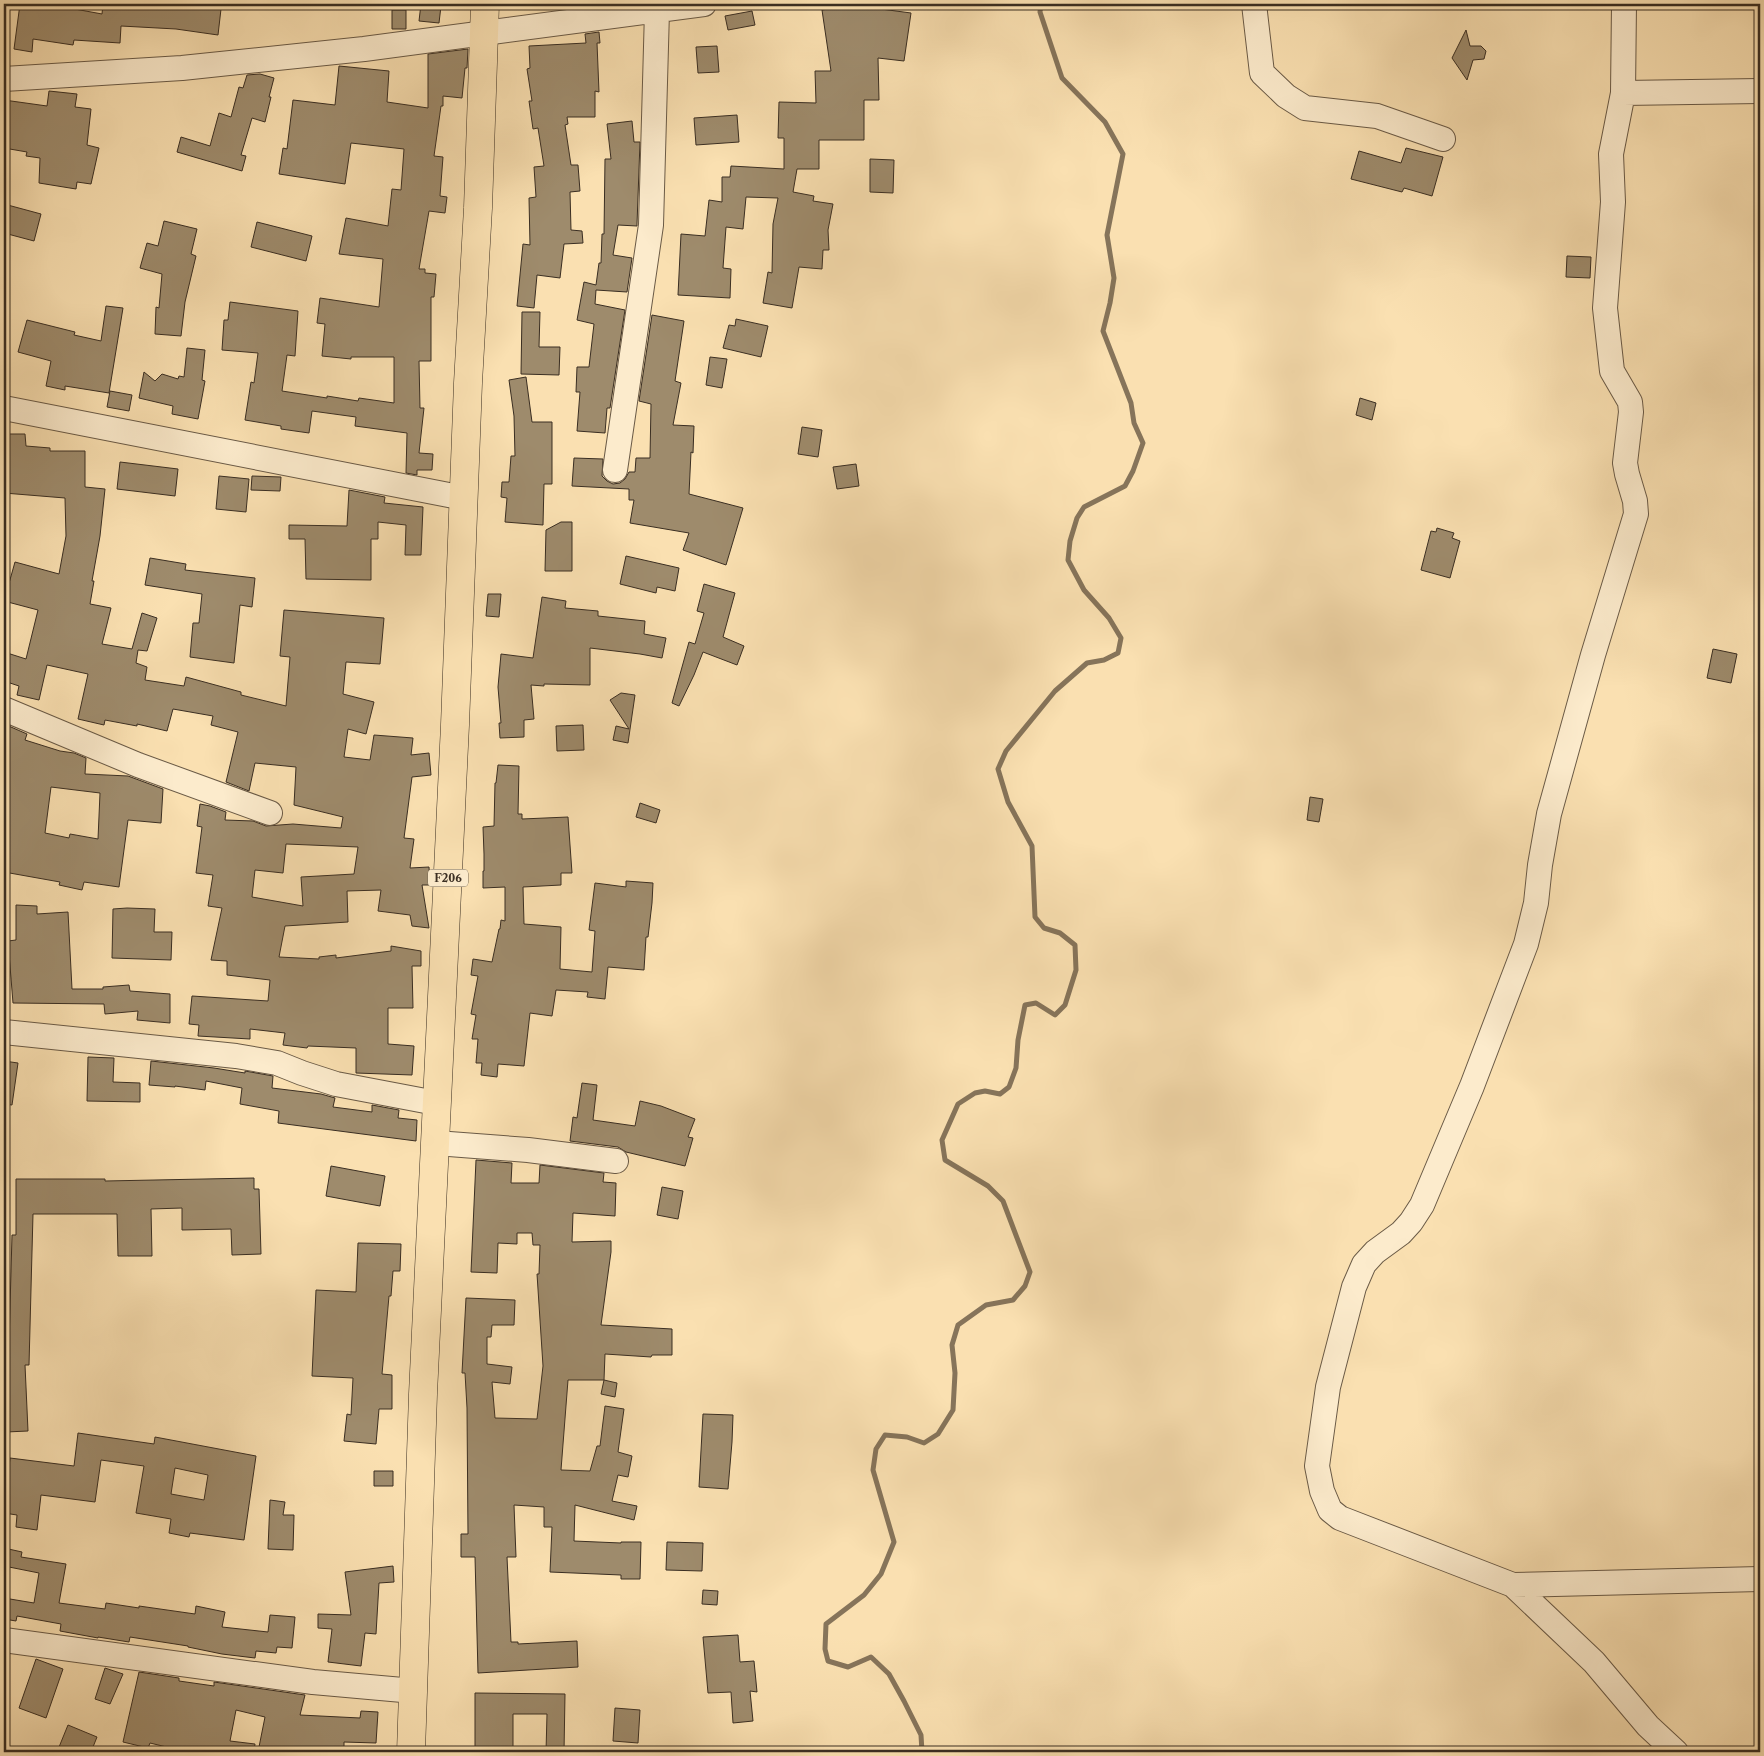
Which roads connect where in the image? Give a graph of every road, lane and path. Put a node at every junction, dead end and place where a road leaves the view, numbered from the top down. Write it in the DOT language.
graph roads {
  1 [pos="484,4"];
  2 [pos="704,4"];
  3 [pos="1254,4"];
  4 [pos="1624,4"];
  5 [pos="657,11"];
  6 [pos="483,34"];
  7 [pos="4,79"];
  8 [pos="1760,92"];
  9 [pos="1623,93"];
  10 [pos="1443,139"];
  11 [pos="4,408"];
  12 [pos="615,470"];
  13 [pos="464,498"];
  14 [pos="4,709"];
  15 [pos="270,813"];
  16 [pos="4,1032"];
  17 [pos="436,1103"];
  18 [pos="436,1143"];
  19 [pos="616,1161"];
  20 [pos="1760,1579"];
  21 [pos="1514,1585"];
  22 [pos="4,1640"];
  23 [pos="414,1690"];
  24 [pos="411,1752"];
  25 [pos="1676,1752"];
  1 -- 6 [label="main road, F206"];
  2 -- 5 [label="street"];
  3 -- 10 [label="street"];
  4 -- 9 [label="street"];
  5 -- 6 [label="street"];
  5 -- 12 [label="street"];
  6 -- 7 [label="street"];
  6 -- 13 [label="main road, F206"];
  8 -- 9 [label="street"];
  9 -- 21 [label="street"];
  11 -- 13 [label="street"];
  13 -- 17 [label="main road, F206"];
  14 -- 15 [label="street"];
  16 -- 17 [label="street"];
  17 -- 18 [label="main road, F206"];
  18 -- 19 [label="street"];
  18 -- 23 [label="main road, F206"];
  20 -- 21 [label="street"];
  21 -- 25 [label="street"];
  22 -- 23 [label="street"];
  23 -- 24 [label="main road, F206"];
}
